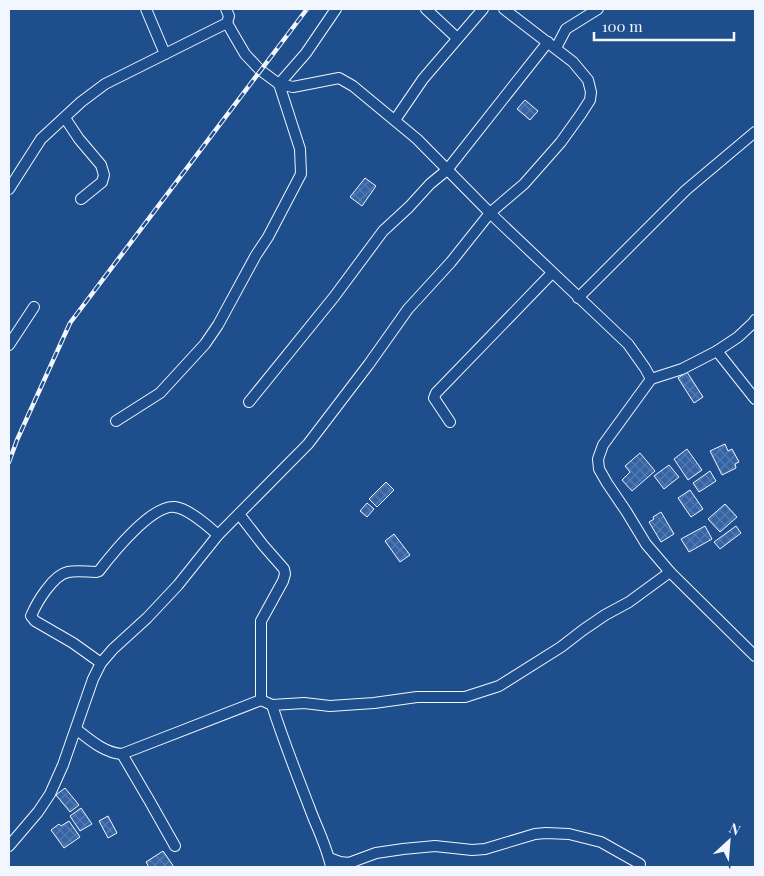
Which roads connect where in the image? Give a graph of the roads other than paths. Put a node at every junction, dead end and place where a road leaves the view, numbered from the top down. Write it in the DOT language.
graph roads {
  1 [pos="146,9"];
  2 [pos="226,9"];
  3 [pos="336,9"];
  4 [pos="426,9"];
  5 [pos="483,9"];
  6 [pos="504,9"];
  7 [pos="598,9"];
  8 [pos="227,23"];
  9 [pos="457,38"];
  10 [pos="552,45"];
  11 [pos="165,54"];
  12 [pos="279,84"];
  13 [pos="65,118"];
  14 [pos="394,120"];
  15 [pos="755,132"];
  16 [pos="447,170"];
  17 [pos="9,189"];
  18 [pos="81,199"];
  19 [pos="490,213"];
  20 [pos="552,273"];
  21 [pos="578,298"];
  22 [pos="34,307"];
  23 [pos="755,320"];
  24 [pos="9,345"];
  25 [pos="717,351"];
  26 [pos="651,379"];
  27 [pos="755,399"];
  28 [pos="248,402"];
  29 [pos="116,421"];
  30 [pos="450,422"];
  31 [pos="239,514"];
  32 [pos="218,535"];
  33 [pos="670,572"];
  34 [pos="755,656"];
  35 [pos="101,663"];
  36 [pos="261,700"];
  37 [pos="272,705"];
  38 [pos="76,729"];
  39 [pos="122,754"];
  40 [pos="9,846"];
  41 [pos="174,846"];
  42 [pos="330,863"];
  43 [pos="640,864"];
  1 -- 11 [label="street"];
  2 -- 8 [label="street"];
  3 -- 12 [label="street"];
  4 -- 9 [label="street"];
  5 -- 9 [label="street"];
  6 -- 10 [label="street"];
  7 -- 10 [label="street"];
  8 -- 11 [label="street"];
  8 -- 12 [label="street"];
  9 -- 14 [label="street"];
  10 -- 16 [label="street"];
  10 -- 19 [label="street"];
  11 -- 13 [label="street"];
  12 -- 14 [label="street"];
  12 -- 29 [label="street"];
  13 -- 17 [label="street"];
  13 -- 18 [label="street"];
  14 -- 16 [label="street"];
  15 -- 21 [label="street"];
  16 -- 19 [label="street"];
  16 -- 28 [label="street"];
  19 -- 20 [label="street"];
  19 -- 31 [label="street"];
  20 -- 21 [label="street"];
  20 -- 30 [label="street"];
  21 -- 26 [label="street"];
  22 -- 24 [label="street"];
  23 -- 25 [label="street"];
  25 -- 26 [label="street"];
  25 -- 27 [label="street"];
  26 -- 33 [label="street"];
  31 -- 32 [label="street"];
  31 -- 36 [label="street"];
  32 -- 35 [label="street"];
  32 -- 35 [label="street"];
  33 -- 34 [label="street"];
  33 -- 37 [label="street"];
  35 -- 38 [label="street"];
  36 -- 37 [label="street"];
  36 -- 39 [label="street"];
  37 -- 42 [label="street"];
  38 -- 39 [label="street"];
  38 -- 40 [label="street"];
  39 -- 41 [label="street"];
  42 -- 43 [label="street"];
}
